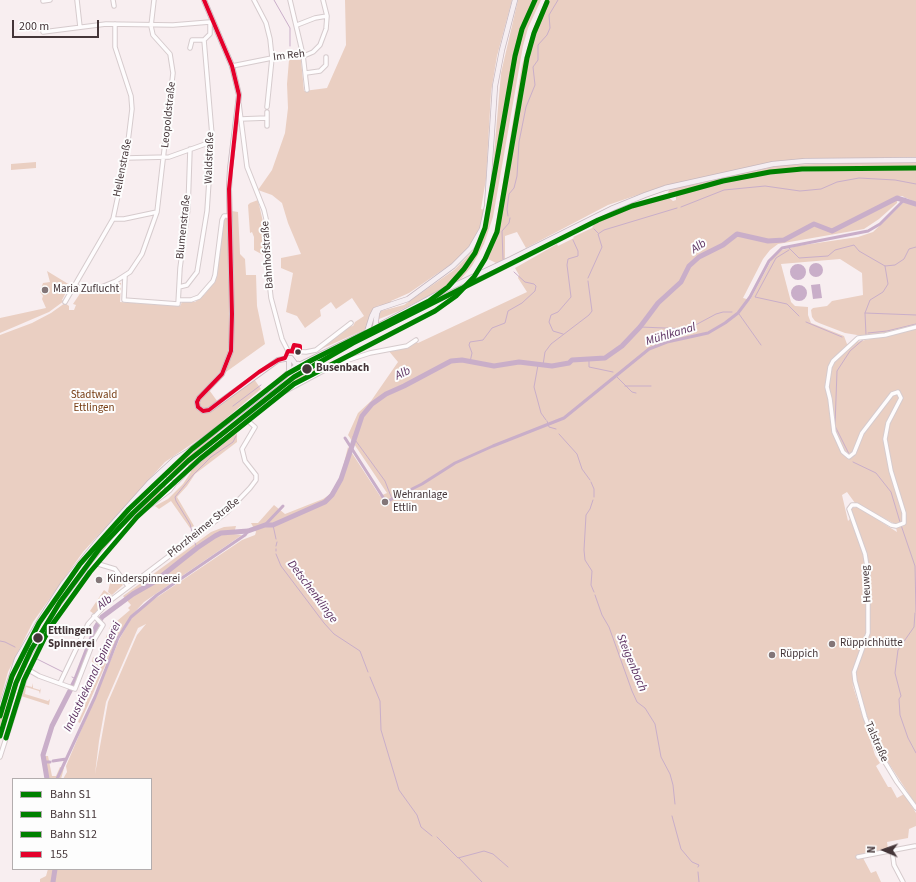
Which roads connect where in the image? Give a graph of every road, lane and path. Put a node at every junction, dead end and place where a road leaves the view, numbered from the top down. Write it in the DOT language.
graph roads {
  1 [pos="50,0"];
  2 [pos="77,0"];
  3 [pos="113,0"];
  4 [pos="154,0"];
  5 [pos="204,0"];
  6 [pos="254,0"];
  7 [pos="290,0"];
  8 [pos="323,0"];
  9 [pos="515,0"];
  10 [pos="43,1"];
  11 [pos="114,6"];
  12 [pos="327,16"];
  13 [pos="211,21"];
  14 [pos="115,24"];
  15 [pos="152,24"];
  16 [pos="299,24"];
  17 [pos="80,27"];
  18 [pos="43,32"];
  19 [pos="204,40"];
  20 [pos="190,48"];
  21 [pos="303,55"];
  22 [pos="326,57"];
  23 [pos="272,58"];
  24 [pos="232,66"];
  25 [pos="306,74"];
  26 [pos="306,90"];
  27 [pos="239,104"];
  28 [pos="267,107"];
  29 [pos="267,112"];
  30 [pos="267,118"];
  31 [pos="241,119"];
  32 [pos="267,126"];
  33 [pos="211,142"];
  34 [pos="190,149"];
  35 [pos="164,157"];
  36 [pos="126,158"];
  37 [pos="916,160"];
  38 [pos="157,212"];
  39 [pos="230,216"];
  40 [pos="112,219"];
  41 [pos="124,276"];
  42 [pos="76,286"];
  43 [pos="179,287"];
  44 [pos="65,302"];
  45 [pos="178,302"];
  46 [pos="379,309"];
  47 [pos="376,318"];
  48 [pos="387,322"];
  49 [pos="351,323"];
  50 [pos="371,323"];
  51 [pos="916,327"];
  52 [pos="375,328"];
  53 [pos="367,332"];
  54 [pos="416,340"];
  55 [pos="288,352"];
  56 [pos="287,359"];
  57 [pos="297,366"];
  58 [pos="289,372"];
  59 [pos="248,421"];
  60 [pos="161,474"];
  61 [pos="167,483"];
  62 [pos="175,483"];
  63 [pos="152,485"];
  64 [pos="166,492"];
  65 [pos="142,493"];
  66 [pos="95,563"];
  67 [pos="128,586"];
  68 [pos="95,617"];
  69 [pos="856,668"];
  70 [pos="27,669"];
  71 [pos="60,683"];
  72 [pos="0,711"];
  73 [pos="0,757"];
  74 [pos="916,808"];
  75 [pos="916,846"];
  76 [pos="892,850"];
  77 [pos="858,857"];
  78 [pos="903,882"];
  1 -- 10 [label="street"];
  2 -- 17 [label="street"];
  3 -- 11 [label="street"];
  4 -- 15 [label="street"];
  5 -- 13 [label="main road"];
  6 -- 23 [label="street"];
  7 -- 16 [label="street"];
  8 -- 12 [label="street, Im Reh"];
  9 -- 46 [label="main road"];
  12 -- 16 [label="street"];
  12 -- 21 [label="street, Im Reh"];
  13 -- 15 [label="street"];
  13 -- 19 [label="street, Waldstraße"];
  13 -- 24 [label="main road"];
  14 -- 15 [label="street"];
  14 -- 17 [label="street"];
  14 -- 36 [label="street, Hellenstraße"];
  15 -- 35 [label="street, Leopoldstraße"];
  16 -- 21 [label="street"];
  17 -- 18 [label="street"];
  19 -- 20 [label="street"];
  19 -- 33 [label="street, Waldstraße"];
  21 -- 23 [label="street, Im Reh"];
  21 -- 25 [label="street"];
  22 -- 25 [label="street"];
  23 -- 24 [label="street, Im Reh"];
  23 -- 28 [label="street"];
  24 -- 27 [label="main road"];
  25 -- 26 [label="street"];
  27 -- 31 [label="street, Bahnhofstraße"];
  27 -- 39 [label="main road"];
  29 -- 30 [label="street"];
  30 -- 31 [label="street"];
  30 -- 32 [label="street"];
  31 -- 55 [label="street, Bahnhofstraße"];
  33 -- 34 [label="street"];
  33 -- 43 [label="street, Waldstraße"];
  34 -- 35 [label="street"];
  34 -- 43 [label="street, Blumenstraße"];
  35 -- 36 [label="street"];
  35 -- 38 [label="street, Leopoldstraße"];
  36 -- 40 [label="street, Hellenstraße"];
  37 -- 48 [label="main road"];
  38 -- 40 [label="street"];
  38 -- 41 [label="street, Leopoldstraße"];
  39 -- 45 [label="street"];
  39 -- 56 [label="main road"];
  40 -- 42 [label="street, Hellenstraße"];
  41 -- 42 [label="street, Leopoldstraße"];
  41 -- 45 [label="street"];
  42 -- 44 [label="street, Hellenstraße"];
  43 -- 45 [label="street, Blumenstraße"];
  46 -- 47 [label="main road"];
  46 -- 50 [label="main road"];
  47 -- 48 [label="main road"];
  47 -- 52 [label="main road"];
  48 -- 52 [label="main road"];
  49 -- 55 [label="street"];
  50 -- 52 [label="main road"];
  50 -- 53 [label="main road"];
  51 -- 69 [label="street, Heuweg"];
  52 -- 53 [label="main road"];
  53 -- 57 [label="main road"];
  54 -- 59 [label="street"];
  55 -- 56 [label="street"];
  56 -- 57 [label="main road"];
  56 -- 58 [label="main road"];
  57 -- 58 [label="main road"];
  58 -- 60 [label="main road"];
  59 -- 62 [label="street"];
  59 -- 67 [label="street, Pforzheimer Straße"];
  60 -- 61 [label="street"];
  60 -- 63 [label="main road"];
  60 -- 65 [label="main road"];
  61 -- 62 [label="street"];
  61 -- 63 [label="street"];
  61 -- 64 [label="street"];
  62 -- 64 [label="street"];
  63 -- 65 [label="main road"];
  64 -- 66 [label="street"];
  65 -- 72 [label="main road"];
  66 -- 67 [label="street"];
  66 -- 70 [label="street"];
  67 -- 68 [label="street, Pforzheimer Straße"];
  68 -- 71 [label="street, Pforzheimer Straße"];
  68 -- 71 [label="street"];
  69 -- 74 [label="street, Talstraße"];
  70 -- 71 [label="street"];
  70 -- 73 [label="street"];
  75 -- 76 [label="street"];
  76 -- 77 [label="street"];
  76 -- 78 [label="street"];
}
